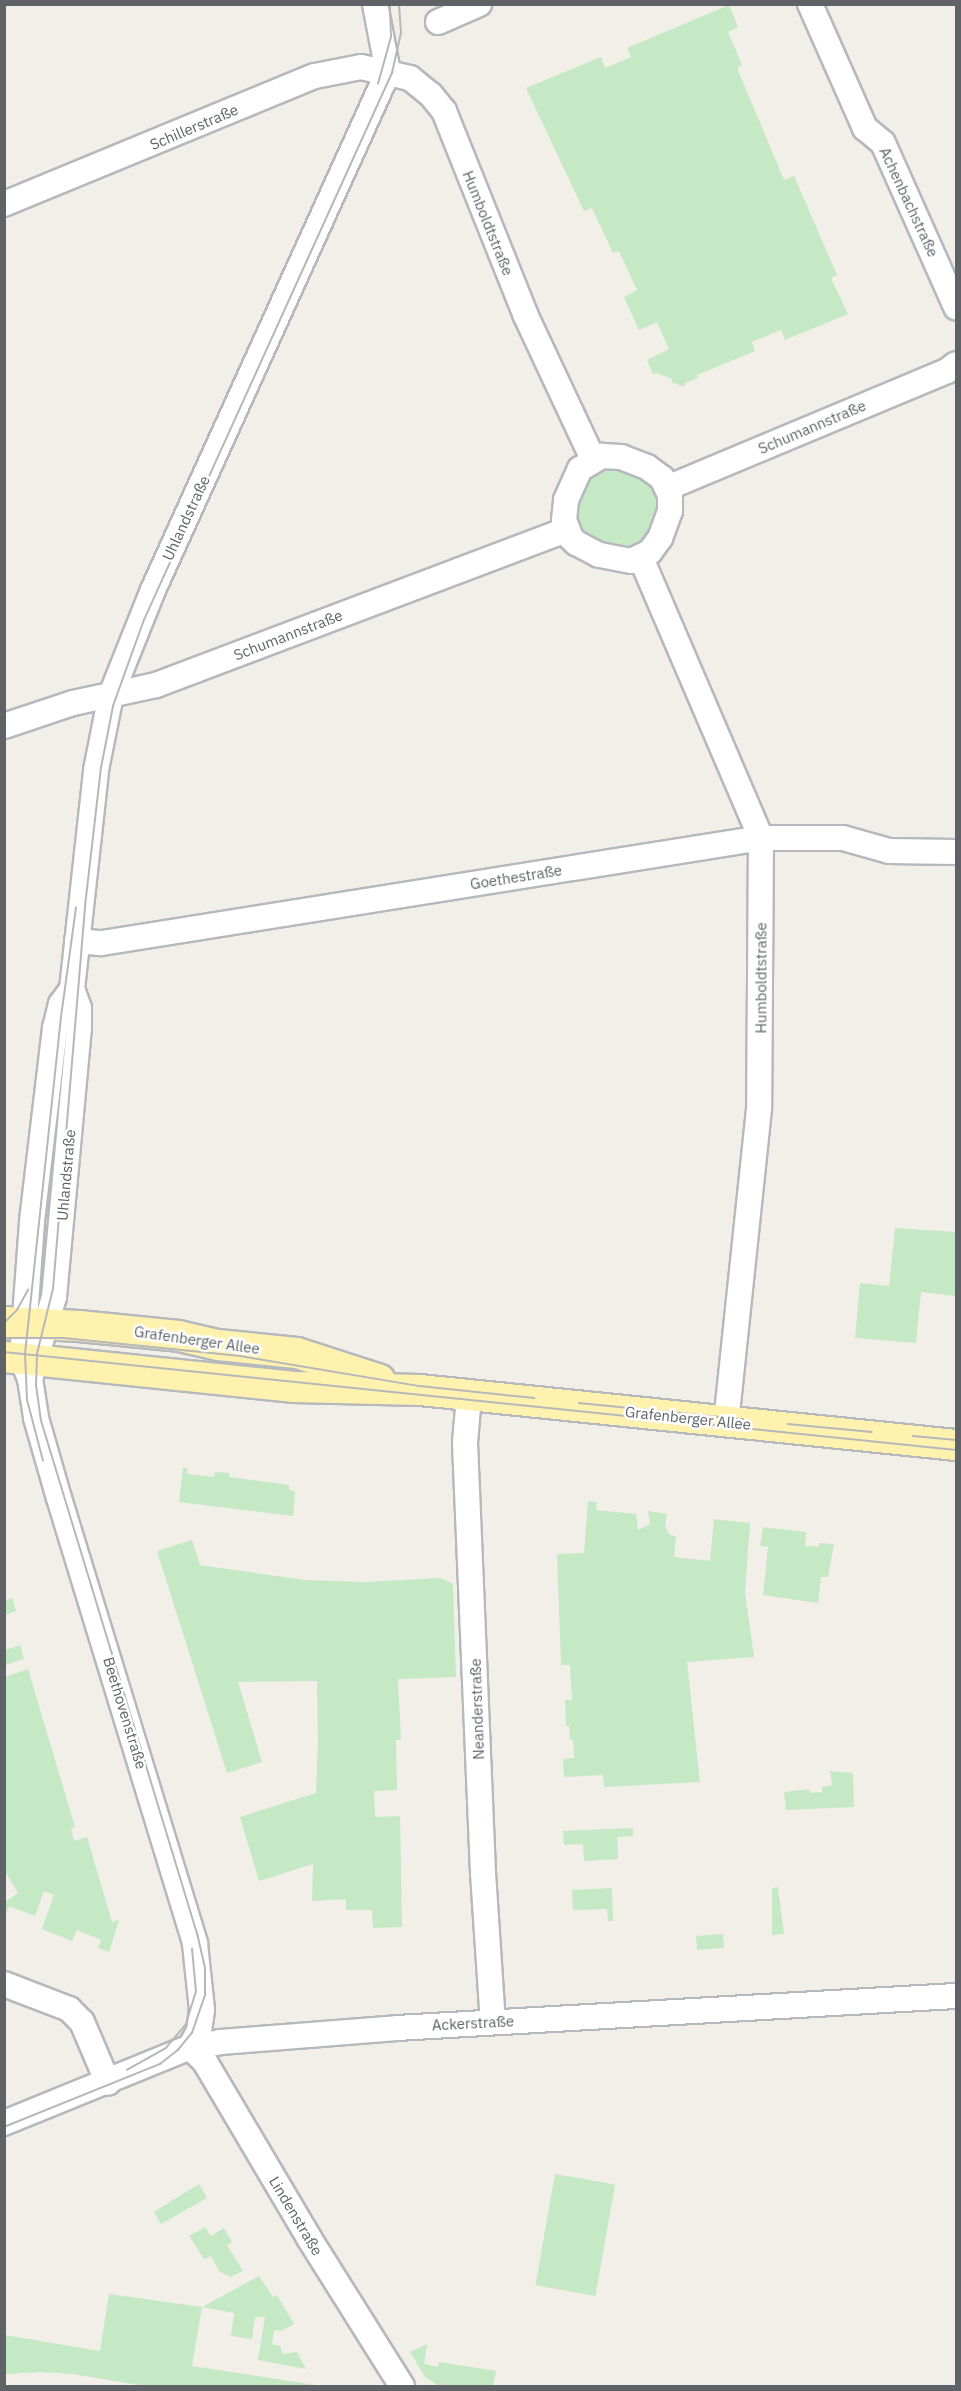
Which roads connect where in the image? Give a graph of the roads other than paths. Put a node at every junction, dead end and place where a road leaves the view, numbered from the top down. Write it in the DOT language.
graph roads {
  1 [pos="375,4"];
  2 [pos="479,4"];
  3 [pos="810,4"];
  4 [pos="438,22"];
  5 [pos="388,72"];
  6 [pos="4,204"];
  7 [pos="957,306"];
  8 [pos="957,364"];
  9 [pos="593,459"];
  10 [pos="667,488"];
  11 [pos="567,530"];
  12 [pos="641,558"];
  13 [pos="111,695"];
  14 [pos="4,726"];
  15 [pos="761,838"];
  16 [pos="957,852"];
  17 [pos="77,941"];
  18 [pos="25,1323"];
  19 [pos="23,1364"];
  20 [pos="420,1390"];
  21 [pos="469,1396"];
  22 [pos="726,1422"];
  23 [pos="957,1445"];
  24 [pos="4,1984"];
  25 [pos="957,1996"];
  26 [pos="493,2022"];
  27 [pos="190,2047"];
  28 [pos="108,2083"];
  29 [pos="4,2123"];
  30 [pos="402,2386"];
  1 -- 5 [label="street"];
  2 -- 4 [label="street"];
  3 -- 7 [label="street, Achenbachstraße"];
  5 -- 6 [label="street, Schillerstraße"];
  5 -- 9 [label="street, Humboldtstraße"];
  5 -- 13 [label="street, Uhlandstraße"];
  8 -- 10 [label="street, Schumannstraße"];
  9 -- 10 [label="street"];
  9 -- 11 [label="street"];
  10 -- 12 [label="street"];
  11 -- 12 [label="street"];
  11 -- 13 [label="street, Schumannstraße"];
  12 -- 15 [label="street, Humboldtstraße"];
  13 -- 14 [label="street, Schumannstraße"];
  13 -- 17 [label="street, Uhlandstraße"];
  15 -- 16 [label="street, Goethestraße"];
  15 -- 17 [label="street, Goethestraße"];
  15 -- 22 [label="street, Humboldtstraße"];
  17 -- 18 [label="street, Uhlandstraße"];
  18 -- 19 [label="street, Uhlandstraße"];
  18 -- 20 [label="main road, Grafenberger Allee"];
  19 -- 20 [label="main road, Grafenberger Allee"];
  19 -- 27 [label="street, Beethovenstraße"];
  20 -- 21 [label="main road, Grafenberger Allee"];
  21 -- 22 [label="main road, Grafenberger Allee"];
  21 -- 26 [label="street, Neanderstraße"];
  22 -- 23 [label="main road, Grafenberger Allee"];
  24 -- 28 [label="street"];
  25 -- 26 [label="street, Ackerstraße"];
  26 -- 27 [label="street, Ackerstraße"];
  27 -- 28 [label="street, Ackerstraße"];
  27 -- 30 [label="street, Lindenstraße"];
  28 -- 29 [label="street, Ackerstraße"];
}
